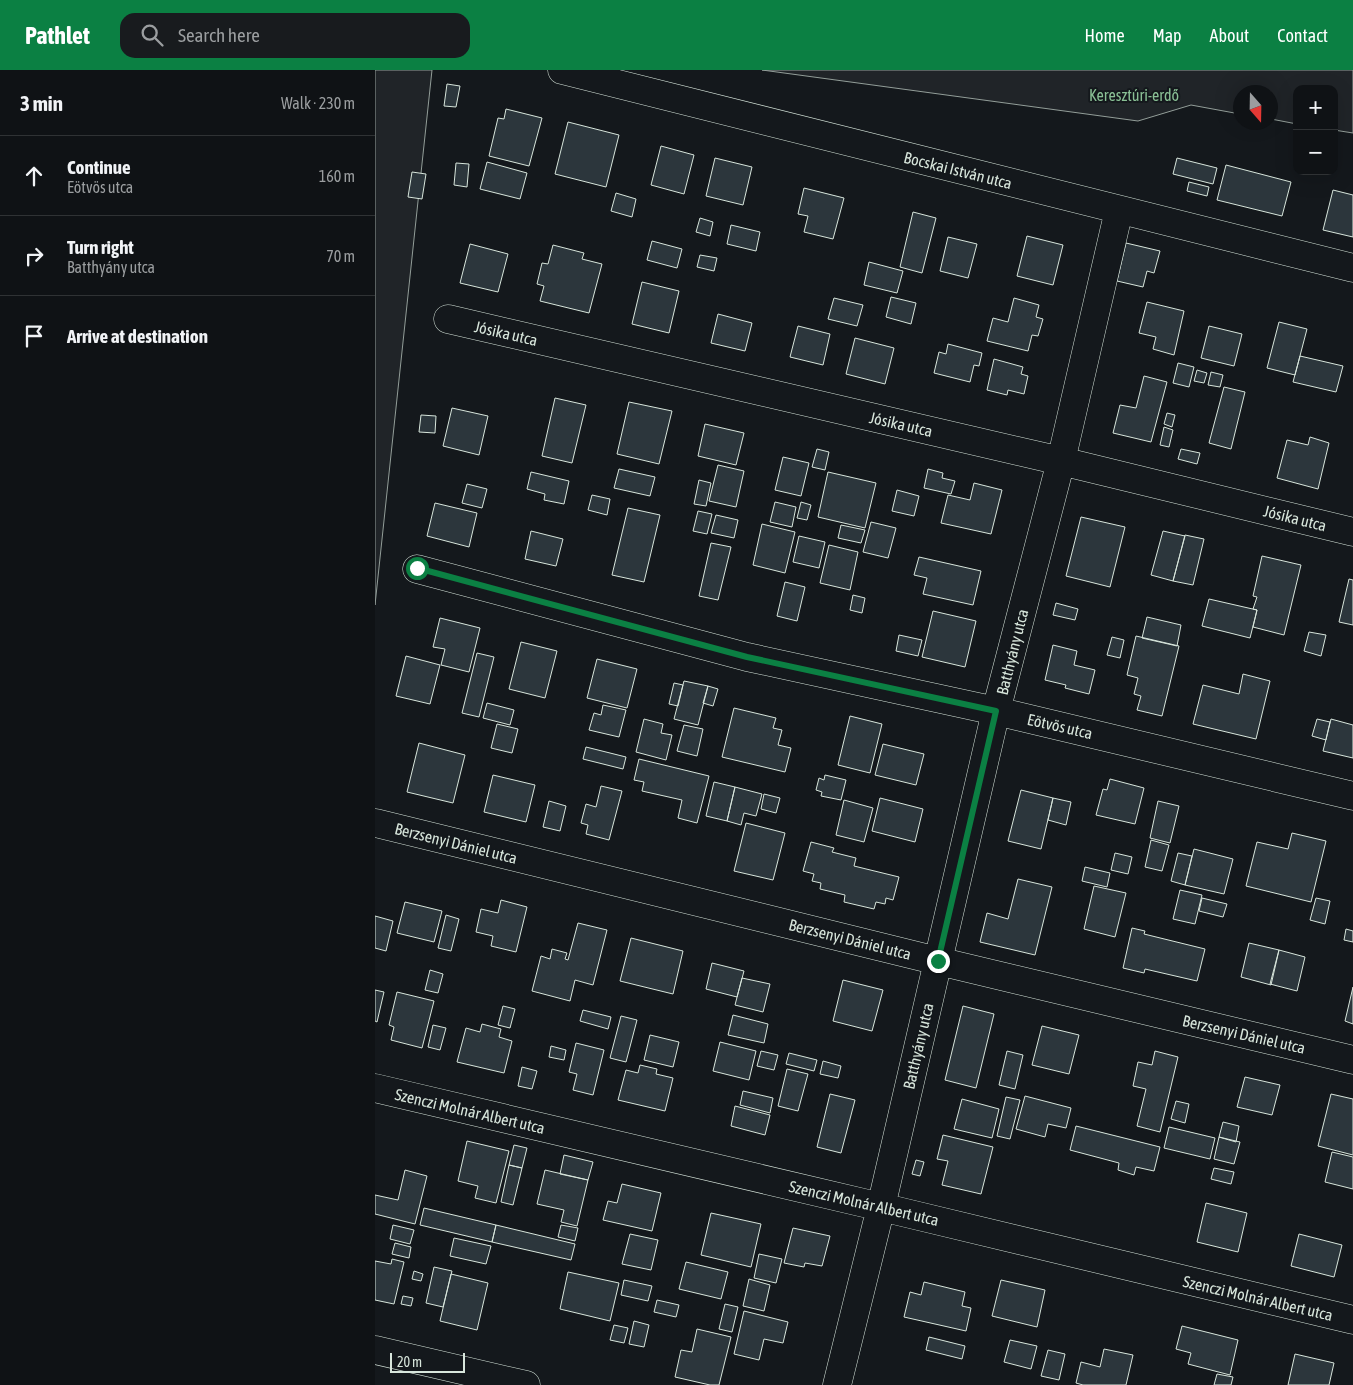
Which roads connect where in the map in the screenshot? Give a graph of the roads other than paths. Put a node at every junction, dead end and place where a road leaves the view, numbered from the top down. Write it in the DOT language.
graph roads {
  1 [pos="563,70"];
  2 [pos="1119,210"];
  3 [pos="1353,268"];
  4 [pos="448,319"];
  5 [pos="1061,461"];
  6 [pos="1353,532"];
  7 [pos="417,568"];
  8 [pos="996,711"];
  9 [pos="1353,796"];
  10 [pos="376,823"];
  11 [pos="938,961"];
  12 [pos="1353,1060"];
  13 [pos="375,1088"];
  14 [pos="881,1207"];
  15 [pos="1353,1320"];
  16 [pos="375,1350"];
  17 [pos="510,1383"];
  18 [pos="837,1385"];
  1 -- 2 [label="street, Bocskai István utca"];
  2 -- 3 [label="street, Bocskai István utca"];
  2 -- 5 [label="street, Batthyány utca"];
  4 -- 5 [label="street, Jósika utca"];
  5 -- 6 [label="street, Jósika utca"];
  5 -- 8 [label="street, Batthyány utca"];
  7 -- 8 [label="street, Eötvös utca"];
  8 -- 9 [label="street, Eötvös utca"];
  8 -- 11 [label="street, Batthyány utca"];
  10 -- 11 [label="street, Berzsenyi Dániel utca"];
  11 -- 12 [label="street, Berzsenyi Dániel utca"];
  11 -- 14 [label="street, Batthyány utca"];
  13 -- 14 [label="street, Szenczi Molnár Albert utca"];
  14 -- 15 [label="street, Szenczi Molnár Albert utca"];
  14 -- 18 [label="street, Batthyány utca"];
  16 -- 17 [label="street"];
}
